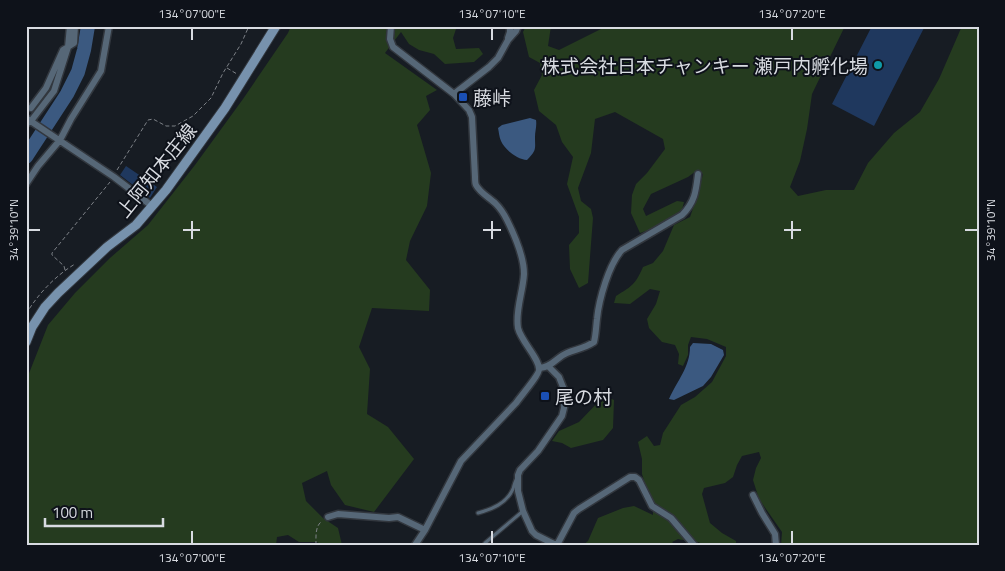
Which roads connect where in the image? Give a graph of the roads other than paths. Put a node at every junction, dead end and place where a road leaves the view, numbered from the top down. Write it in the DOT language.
graph roads {
  1 [pos="70,26"];
  2 [pos="75,26"];
  3 [pos="109,26"];
  4 [pos="276,26"];
  5 [pos="391,26"];
  6 [pos="510,26"];
  7 [pos="518,26"];
  8 [pos="508,40"];
  9 [pos="68,47"];
  10 [pos="454,94"];
  11 [pos="31,108"];
  12 [pos="29,122"];
  13 [pos="57,139"];
  14 [pos="698,174"];
  15 [pos="26,184"];
  16 [pos="152,206"];
  17 [pos="26,342"];
  18 [pos="548,366"];
  19 [pos="540,368"];
  20 [pos="518,475"];
  21 [pos="753,495"];
  22 [pos="524,511"];
  23 [pos="478,513"];
  24 [pos="328,516"];
  25 [pos="425,530"];
  26 [pos="485,543"];
  27 [pos="415,545"];
  28 [pos="556,545"];
  29 [pos="694,545"];
  30 [pos="776,545"];
  1 -- 9 [label="street"];
  2 -- 9 [label="street"];
  3 -- 13 [label="street"];
  4 -- 16 [label="main road, 上阿知本庄線"];
  5 -- 10 [label="street"];
  6 -- 8 [label="street"];
  7 -- 8 [label="street"];
  8 -- 10 [label="street"];
  9 -- 11 [label="street"];
  9 -- 12 [label="street"];
  10 -- 19 [label="street"];
  12 -- 13 [label="street"];
  13 -- 15 [label="street"];
  13 -- 16 [label="street"];
  14 -- 18 [label="street"];
  16 -- 17 [label="main road, 上阿知本庄線"];
  18 -- 19 [label="street"];
  18 -- 20 [label="street"];
  19 -- 25 [label="street"];
  20 -- 22 [label="street"];
  20 -- 23 [label="lane"];
  21 -- 30 [label="street"];
  22 -- 26 [label="lane"];
  22 -- 28 [label="street"];
  24 -- 25 [label="street"];
  25 -- 27 [label="street"];
  28 -- 29 [label="street"];
}
